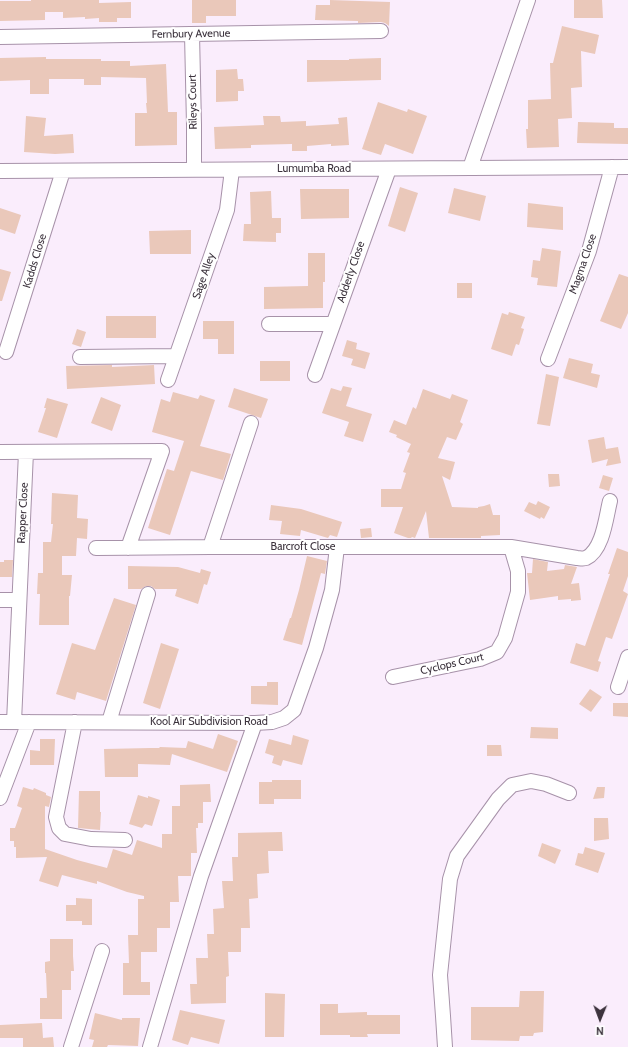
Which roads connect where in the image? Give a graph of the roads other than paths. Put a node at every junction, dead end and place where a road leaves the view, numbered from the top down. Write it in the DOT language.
graph roads {
  1 [pos="528,0"];
  2 [pos="381,31"];
  3 [pos="192,34"];
  4 [pos="0,37"];
  5 [pos="612,167"];
  6 [pos="628,167"];
  7 [pos="470,168"];
  8 [pos="388,169"];
  9 [pos="194,170"];
  10 [pos="232,170"];
  11 [pos="0,171"];
  12 [pos="63,171"];
  13 [pos="269,324"];
  14 [pos="333,324"];
  15 [pos="6,352"];
  16 [pos="175,356"];
  17 [pos="80,357"];
  18 [pos="548,359"];
  19 [pos="315,375"];
  20 [pos="168,380"];
  21 [pos="251,423"];
  22 [pos="0,452"];
  23 [pos="26,452"];
  24 [pos="610,501"];
  25 [pos="210,547"];
  26 [pos="337,547"];
  27 [pos="512,547"];
  28 [pos="96,548"];
  29 [pos="128,548"];
  30 [pos="148,594"];
  31 [pos="0,600"];
  32 [pos="19,600"];
  33 [pos="628,657"];
  34 [pos="393,677"];
  35 [pos="618,687"];
  36 [pos="7,722"];
  37 [pos="29,722"];
  38 [pos="75,722"];
  39 [pos="109,722"];
  40 [pos="255,723"];
  41 [pos="570,793"];
  42 [pos="0,798"];
  43 [pos="125,840"];
  44 [pos="102,951"];
  45 [pos="71,1047"];
  46 [pos="150,1047"];
  47 [pos="445,1047"];
  1 -- 7 [label="street"];
  2 -- 3 [label="street, Fernbury Avenue"];
  3 -- 4 [label="street, Fernbury Avenue"];
  3 -- 9 [label="street, Rileys Court"];
  5 -- 6 [label="street, Lumumba Road"];
  5 -- 7 [label="street, Lumumba Road"];
  5 -- 18 [label="street, Magma Close"];
  7 -- 8 [label="street, Lumumba Road"];
  8 -- 10 [label="street, Lumumba Road"];
  8 -- 14 [label="street, Adderly Close"];
  9 -- 10 [label="street, Lumumba Road"];
  9 -- 12 [label="street, Lumumba Road"];
  10 -- 16 [label="street, Sage Alley"];
  11 -- 12 [label="street, Lumumba Road"];
  12 -- 15 [label="street, Kadds Close"];
  13 -- 14 [label="street"];
  14 -- 19 [label="street, Adderly Close"];
  16 -- 17 [label="street"];
  16 -- 20 [label="street, Sage Alley"];
  21 -- 25 [label="street"];
  22 -- 23 [label="street"];
  23 -- 29 [label="street"];
  23 -- 32 [label="street, Rapper Close"];
  24 -- 27 [label="street, Barcroft Close"];
  25 -- 26 [label="street, Barcroft Close"];
  25 -- 29 [label="street, Barcroft Close"];
  26 -- 27 [label="street, Barcroft Close"];
  26 -- 40 [label="street, Kool Air Subdivision Road"];
  27 -- 34 [label="street, Cyclops Court"];
  28 -- 29 [label="street, Barcroft Close"];
  30 -- 39 [label="street"];
  31 -- 32 [label="street"];
  32 -- 36 [label="street, Rapper Close"];
  33 -- 35 [label="street"];
  36 -- 37 [label="street, Kool Air Subdivision Road"];
  37 -- 38 [label="street, Kool Air Subdivision Road"];
  37 -- 42 [label="street"];
  38 -- 39 [label="street, Kool Air Subdivision Road"];
  38 -- 43 [label="street"];
  39 -- 40 [label="street, Kool Air Subdivision Road"];
  40 -- 46 [label="street"];
  41 -- 47 [label="street"];
  44 -- 45 [label="street"];
}
